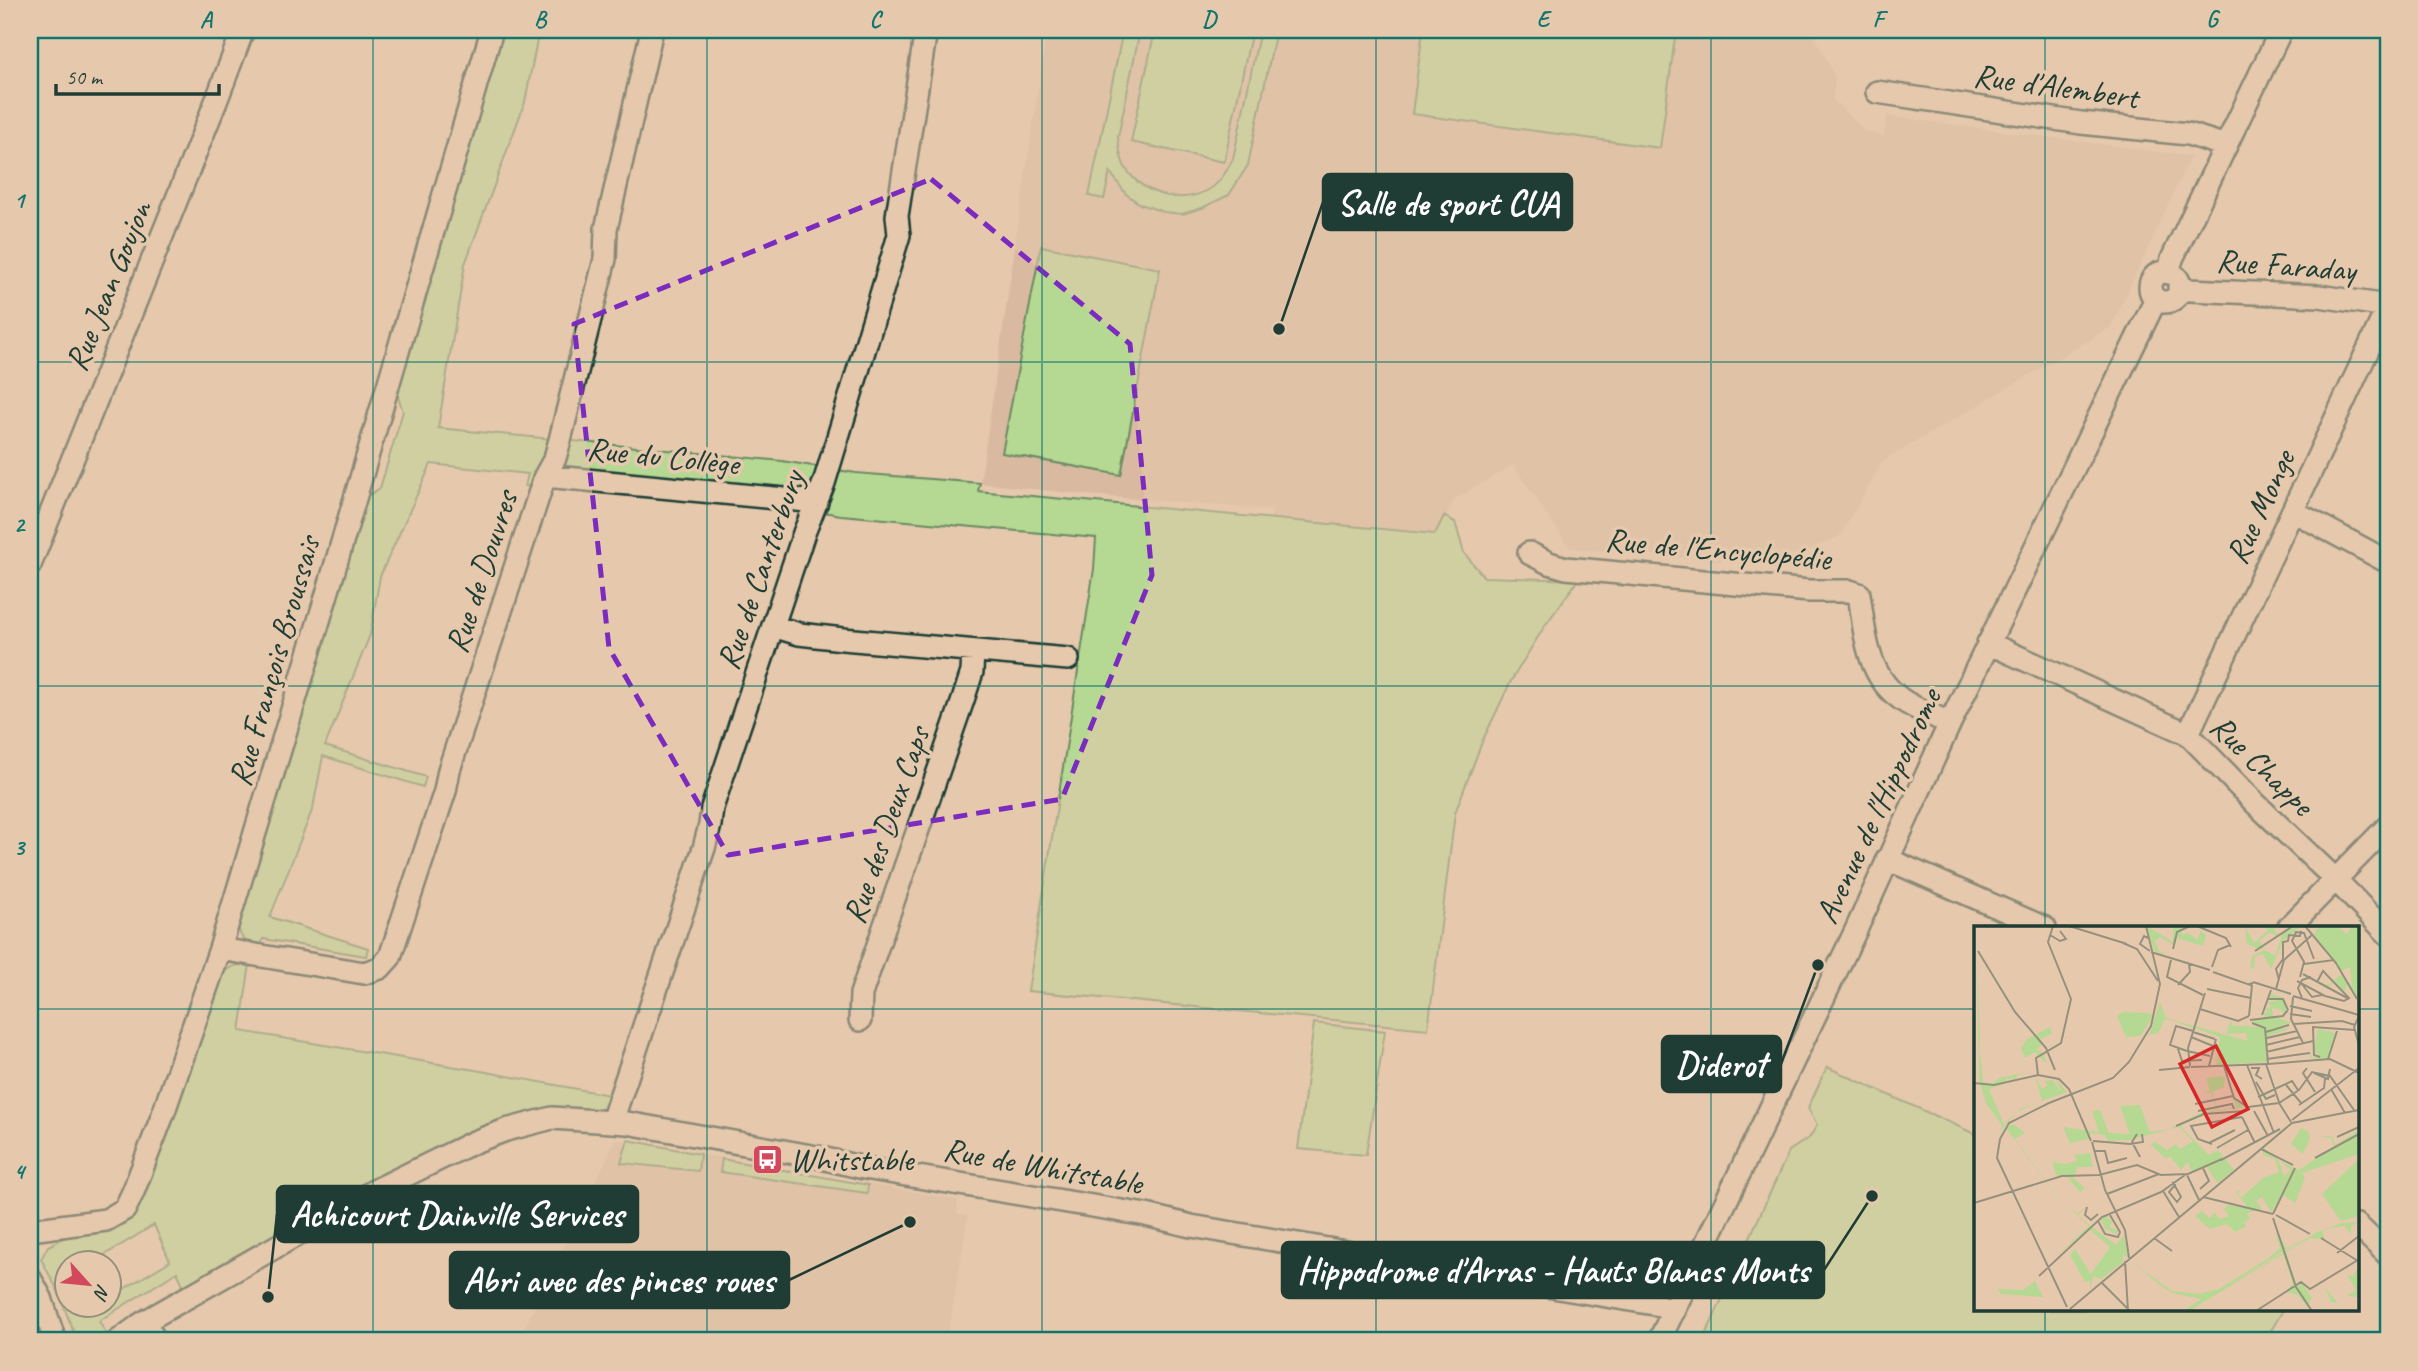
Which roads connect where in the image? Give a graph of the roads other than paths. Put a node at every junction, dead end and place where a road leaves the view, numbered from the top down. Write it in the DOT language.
graph roads {
  1 [pos="243,30"];
  2 [pos="492,30"];
  3 [pos="652,30"];
  4 [pos="926,30"];
  5 [pos="2281,30"];
  6 [pos="1877,92"];
  7 [pos="2226,146"];
  8 [pos="2174,280"];
  9 [pos="2388,307"];
  10 [pos="545,476"];
  11 [pos="817,502"];
  12 [pos="2294,511"];
  13 [pos="1529,553"];
  14 [pos="2388,562"];
  15 [pos="30,565"];
  16 [pos="773,626"];
  17 [pos="1989,643"];
  18 [pos="973,651"];
  19 [pos="1068,659"];
  20 [pos="1950,723"];
  21 [pos="2188,734"];
  22 [pos="2388,826"];
  23 [pos="1887,859"];
  24 [pos="2336,880"];
  25 [pos="2040,926"];
  26 [pos="2290,926"];
  27 [pos="2388,934"];
  28 [pos="220,949"];
  29 [pos="860,1020"];
  30 [pos="612,1121"];
  31 [pos="2358,1226"];
  32 [pos="30,1230"];
  33 [pos="2388,1255"];
  34 [pos="30,1278"];
  35 [pos="1674,1311"];
  36 [pos="144,1322"];
  37 [pos="55,1341"];
  38 [pos="118,1341"];
  39 [pos="156,1341"];
  40 [pos="1659,1341"];
  1 -- 15 [label="street, Rue Jean Goujon"];
  2 -- 28 [label="street, Rue François Broussais"];
  3 -- 10 [label="street, Rue de Douvres"];
  4 -- 11 [label="street, Rue de Canterbury"];
  5 -- 7 [label="street"];
  6 -- 7 [label="street, Rue d'Alembert"];
  7 -- 8 [label="street"];
  8 -- 9 [label="street, Rue Faraday"];
  8 -- 17 [label="street, Avenue de l'Hippodrome"];
  9 -- 12 [label="street, Rue Monge"];
  10 -- 11 [label="street, Rue du Collège"];
  10 -- 28 [label="street, Rue de Douvres"];
  11 -- 16 [label="street, Rue de Canterbury"];
  12 -- 14 [label="street"];
  12 -- 21 [label="street, Rue Monge"];
  13 -- 20 [label="street, Rue de l'Encyclopédie"];
  16 -- 18 [label="street"];
  16 -- 30 [label="street, Rue de Canterbury"];
  17 -- 20 [label="street, Avenue de l'Hippodrome"];
  17 -- 21 [label="street, Rue Chappe"];
  18 -- 19 [label="street"];
  18 -- 29 [label="street, Rue des Deux Caps"];
  20 -- 23 [label="street, Avenue de l'Hippodrome"];
  21 -- 24 [label="street, Rue Chappe"];
  22 -- 24 [label="street"];
  23 -- 25 [label="street"];
  23 -- 35 [label="street, Avenue de l'Hippodrome"];
  24 -- 26 [label="street"];
  24 -- 27 [label="street, Rue Chappe"];
  28 -- 32 [label="street, Rue François Broussais"];
  30 -- 35 [label="street, Rue de Whitstable"];
  30 -- 36 [label="street, Rue de Whitstable"];
  31 -- 33 [label="street"];
  34 -- 37 [label="street"];
  35 -- 40 [label="street, Avenue de l'Hippodrome"];
  36 -- 38 [label="street, Rue de Whitstable"];
  36 -- 39 [label="street"];
}
